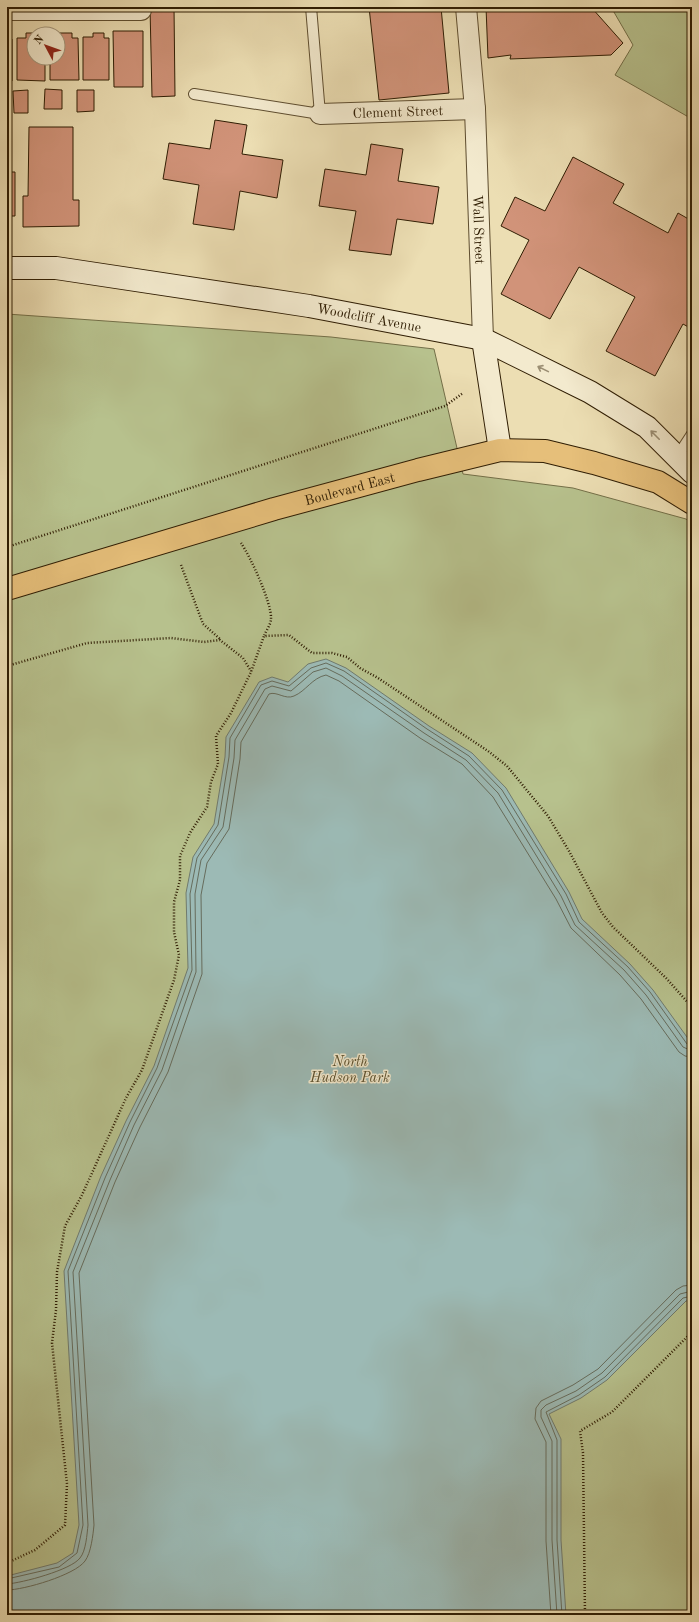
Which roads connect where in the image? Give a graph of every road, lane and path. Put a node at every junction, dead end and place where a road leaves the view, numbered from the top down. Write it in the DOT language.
graph roads {
  1 [pos="311,7"];
  2 [pos="466,7"];
  3 [pos="7,10"];
  4 [pos="141,10"];
  5 [pos="194,94"];
  6 [pos="475,109"];
  7 [pos="320,114"];
  8 [pos="7,268"];
  9 [pos="483,339"];
  10 [pos="463,393"];
  11 [pos="692,434"];
  12 [pos="500,450"];
  13 [pos="685,465"];
  14 [pos="692,503"];
  15 [pos="240,541"];
  16 [pos="7,546"];
  17 [pos="181,565"];
  18 [pos="7,589"];
  19 [pos="264,636"];
  20 [pos="220,640"];
  21 [pos="7,666"];
  22 [pos="251,672"];
  23 [pos="692,1007"];
  24 [pos="692,1332"];
  25 [pos="7,1563"];
  26 [pos="585,1615"];
  1 -- 7 [label="lane"];
  2 -- 6 [label="street, Wall Street"];
  3 -- 4 [label="street"];
  5 -- 7 [label="lane"];
  6 -- 7 [label="street, Clement Street"];
  6 -- 9 [label="street, Wall Street"];
  8 -- 9 [label="main road, Woodcliff Avenue"];
  9 -- 12 [label="main road, Wall Street"];
  13 -- 9 [label="main road, Woodcliff Avenue, one-way"];
  10 -- 16 [label="path"];
  11 -- 13 [label="lane"];
  12 -- 14 [label="main road, Boulevard East"];
  12 -- 18 [label="main road, Boulevard East"];
  15 -- 19 [label="path"];
  17 -- 20 [label="path"];
  19 -- 22 [label="path"];
  19 -- 23 [label="path"];
  20 -- 21 [label="path"];
  20 -- 22 [label="path"];
  22 -- 25 [label="path"];
  24 -- 26 [label="path"];
}
